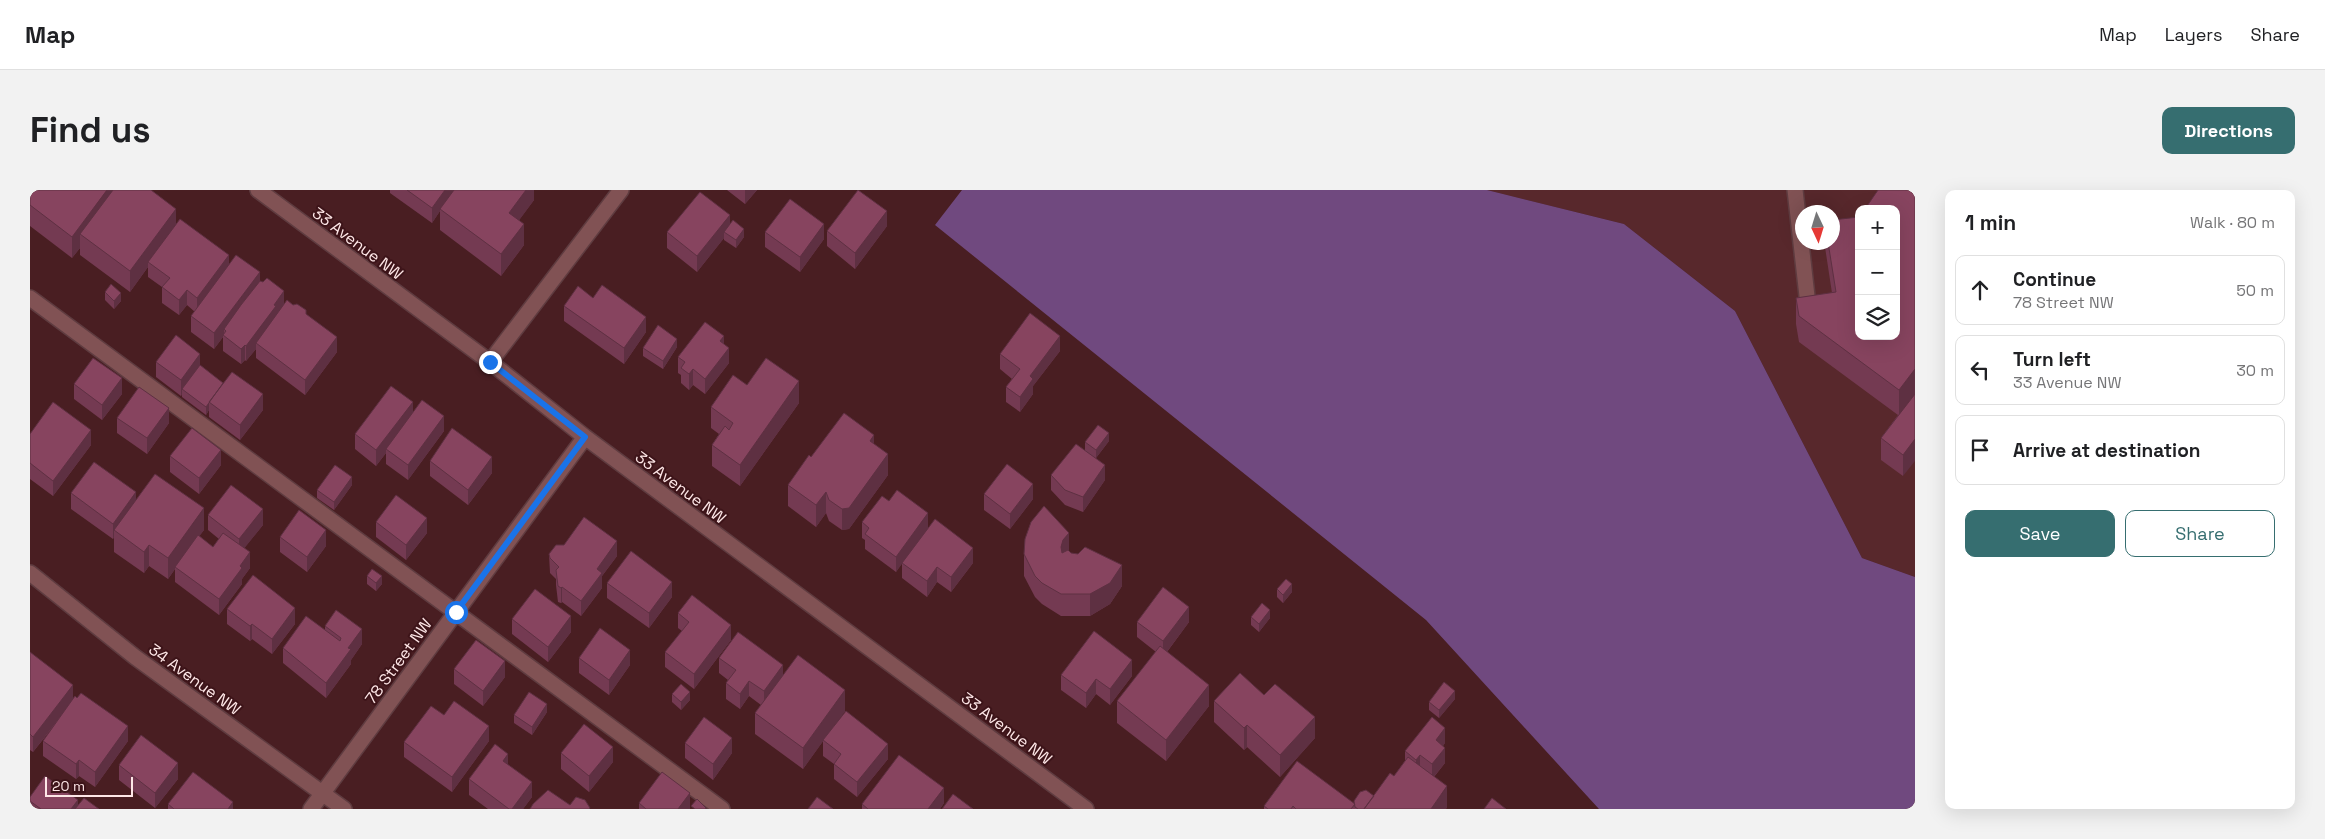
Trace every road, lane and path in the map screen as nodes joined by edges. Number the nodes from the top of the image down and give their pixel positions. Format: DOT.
graph roads {
  1 [pos="258,190"];
  2 [pos="621,190"];
  3 [pos="1795,190"];
  4 [pos="30,298"];
  5 [pos="1808,305"];
  6 [pos="490,362"];
  7 [pos="585,437"];
  8 [pos="30,573"];
  9 [pos="456,612"];
  10 [pos="322,793"];
  11 [pos="311,809"];
  12 [pos="344,809"];
  13 [pos="722,809"];
  14 [pos="1086,809"];
  1 -- 6 [label="street, 33 Avenue NW"];
  2 -- 6 [label="street"];
  3 -- 5 [label="street"];
  4 -- 9 [label="street"];
  6 -- 7 [label="street, 33 Avenue NW"];
  7 -- 9 [label="street, 78 Street NW"];
  7 -- 14 [label="street, 33 Avenue NW"];
  8 -- 10 [label="street, 34 Avenue NW"];
  9 -- 10 [label="street, 78 Street NW"];
  9 -- 13 [label="street"];
  10 -- 11 [label="street, 78 Street NW"];
  10 -- 12 [label="street, 34 Avenue NW"];
}
